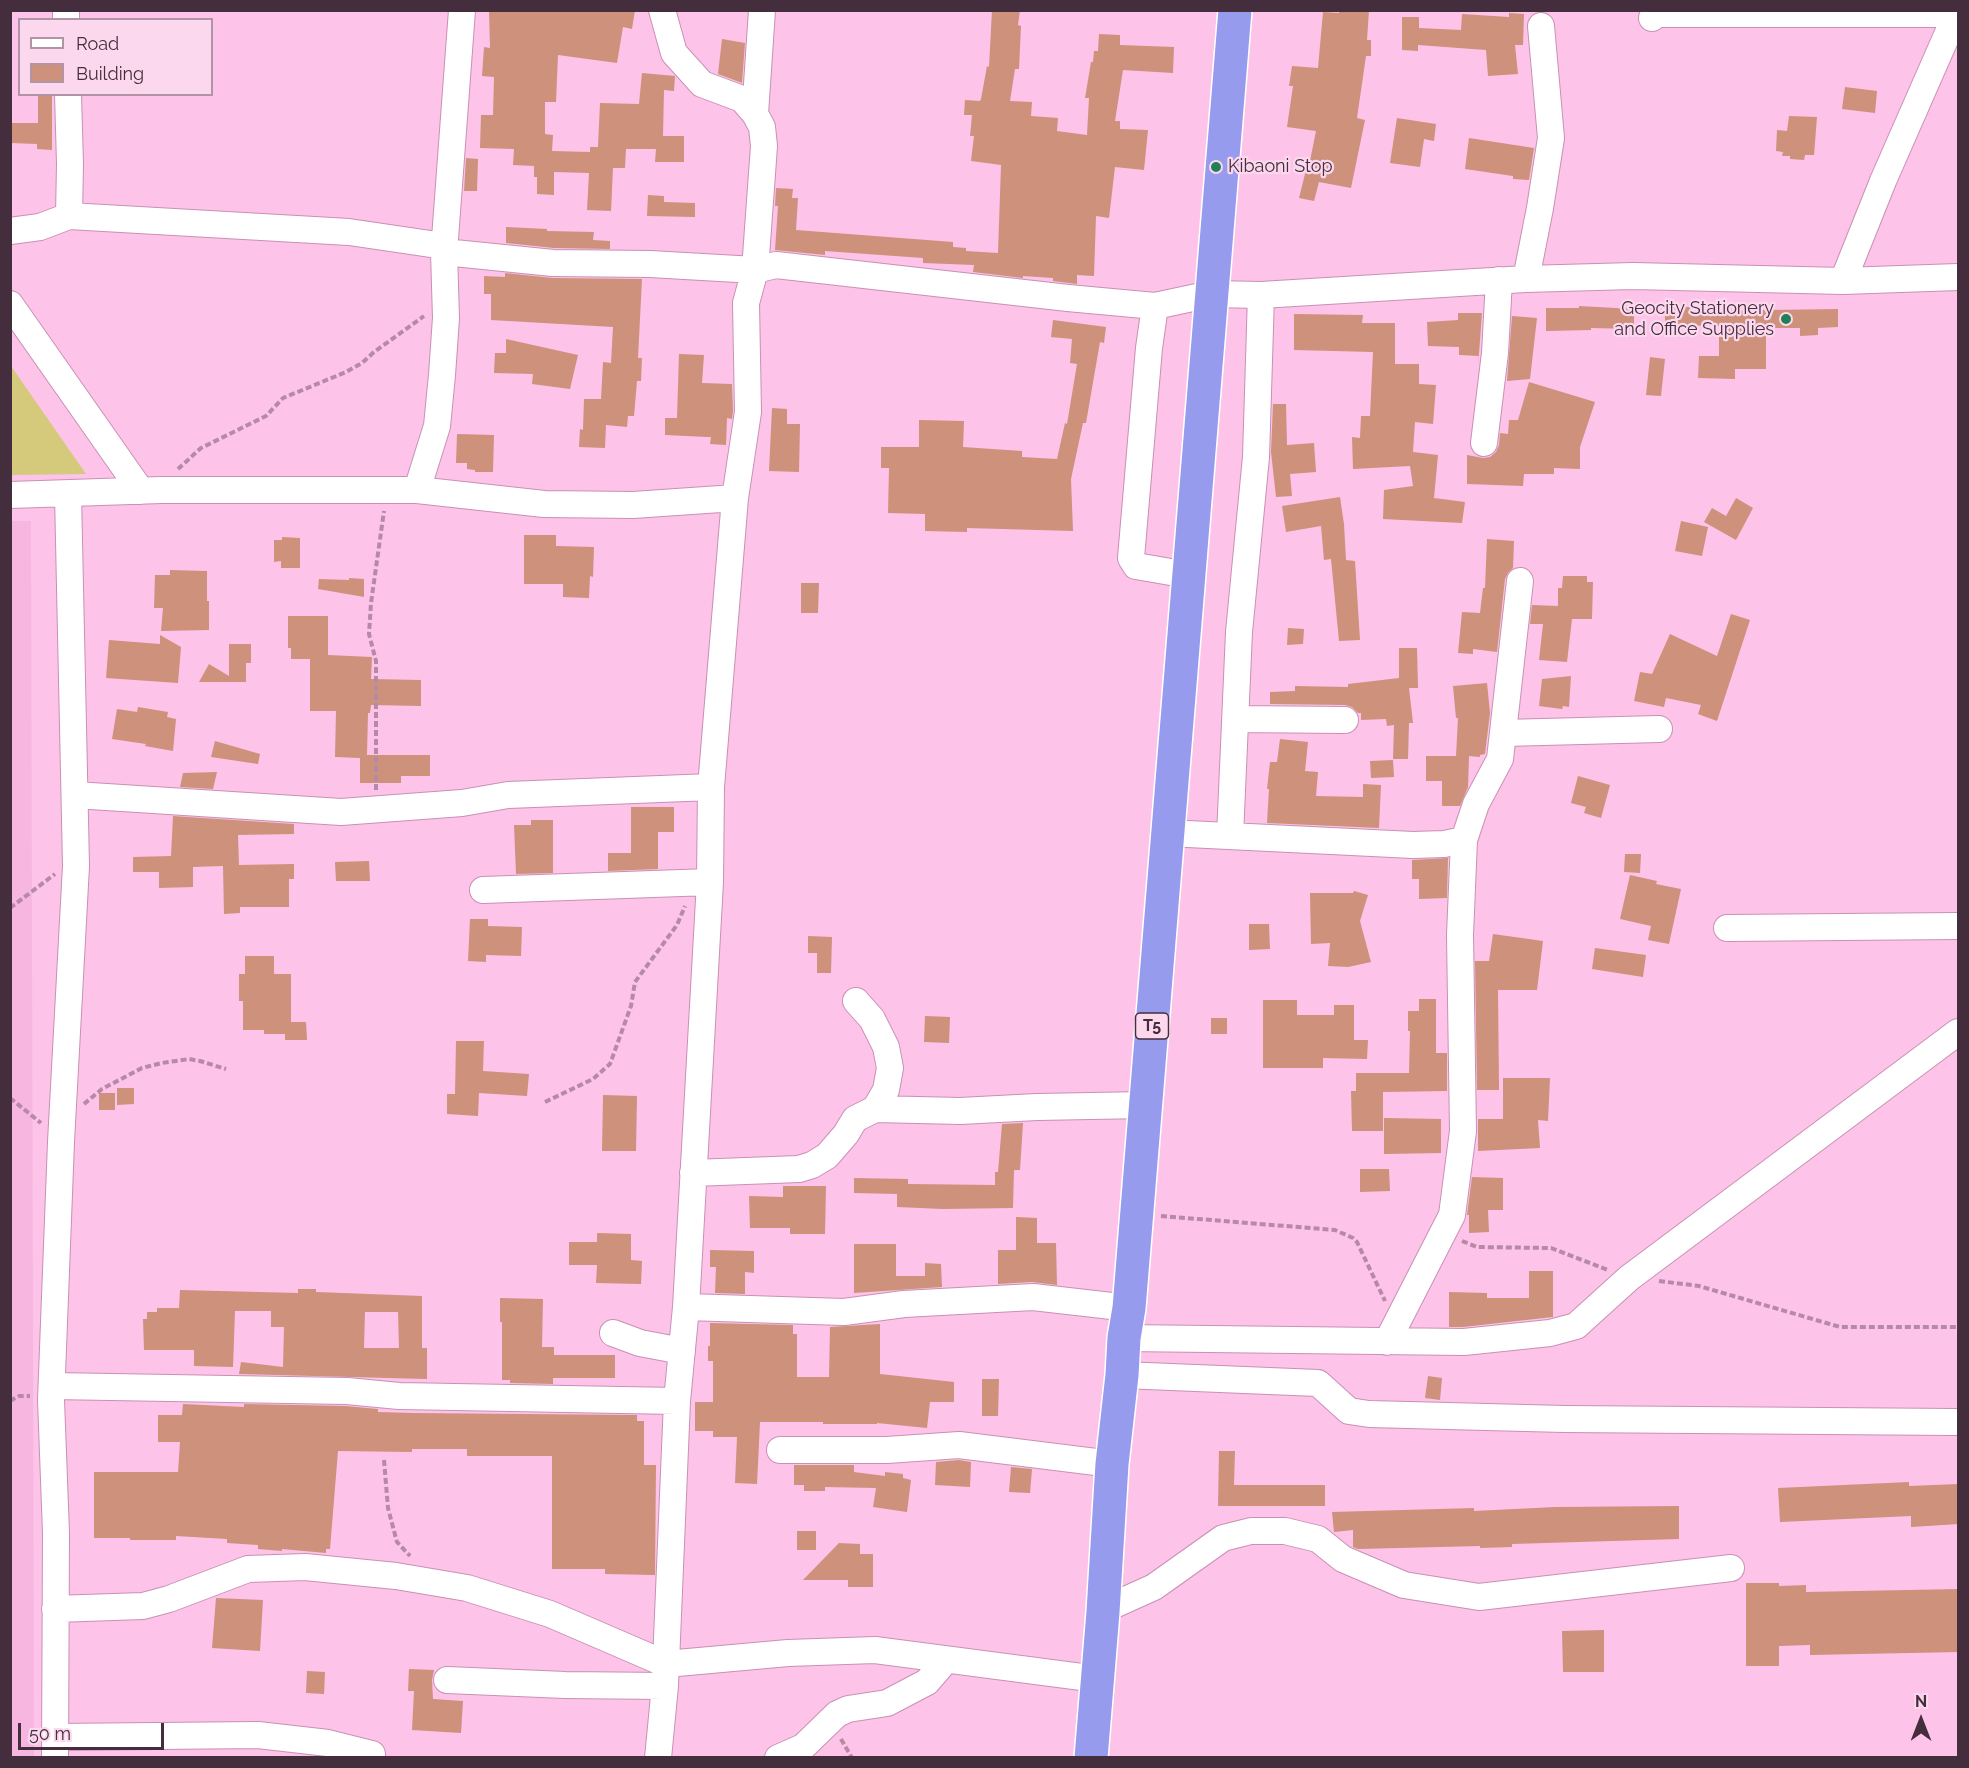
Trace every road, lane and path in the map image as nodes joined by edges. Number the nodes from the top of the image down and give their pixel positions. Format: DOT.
graph roads {
  1 [pos="462,10"];
  2 [pos="662,10"];
  3 [pos="762,10"];
  4 [pos="1235,10"];
  5 [pos="1958,12"];
  6 [pos="1652,18"];
  7 [pos="1541,26"];
  8 [pos="68,96"];
  9 [pos="755,114"];
  10 [pos="69,216"];
  11 [pos="10,231"];
  12 [pos="444,249"];
  13 [pos="755,270"];
  14 [pos="1959,277"];
  15 [pos="1526,279"];
  16 [pos="1499,280"];
  17 [pos="1843,281"];
  18 [pos="1211,294"];
  19 [pos="1261,295"];
  20 [pos="446,302"];
  21 [pos="10,304"];
  22 [pos="1155,306"];
  23 [pos="1484,443"];
  24 [pos="388,490"];
  25 [pos="417,490"];
  26 [pos="151,491"];
  27 [pos="68,494"];
  28 [pos="10,495"];
  29 [pos="735,498"];
  30 [pos="1188,575"];
  31 [pos="1520,581"];
  32 [pos="1236,719"];
  33 [pos="1345,720"];
  34 [pos="1659,729"];
  35 [pos="1504,733"];
  36 [pos="711,787"];
  37 [pos="75,795"];
  38 [pos="377,810"];
  39 [pos="1167,833"];
  40 [pos="1230,836"];
  41 [pos="1464,840"];
  42 [pos="76,870"];
  43 [pos="702,882"];
  44 [pos="483,890"];
  45 [pos="10,908"];
  46 [pos="1959,926"];
  47 [pos="1727,928"];
  48 [pos="856,1001"];
  49 [pos="1959,1032"];
  50 [pos="226,1069"];
  51 [pos="10,1098"];
  52 [pos="545,1102"];
  53 [pos="1145,1105"];
  54 [pos="876,1109"];
  55 [pos="61,1136"];
  56 [pos="693,1173"];
  57 [pos="1136,1214"];
  58 [pos="1444,1230"];
  59 [pos="1629,1278"];
  60 [pos="686,1307"];
  61 [pos="1126,1323"];
  62 [pos="1959,1327"];
  63 [pos="613,1332"];
  64 [pos="1392,1333"];
  65 [pos="682,1350"];
  66 [pos="1122,1375"];
  67 [pos="52,1386"];
  68 [pos="677,1401"];
  69 [pos="1955,1422"];
  70 [pos="780,1450"];
  71 [pos="384,1460"];
  72 [pos="1112,1464"];
  73 [pos="411,1557"];
  74 [pos="1731,1568"];
  75 [pos="55,1610"];
  76 [pos="1103,1610"];
  77 [pos="946,1660"];
  78 [pos="665,1675"];
  79 [pos="1097,1679"];
  80 [pos="447,1680"];
  81 [pos="55,1747"];
  82 [pos="372,1754"];
  83 [pos="658,1758"];
  84 [pos="778,1758"];
  85 [pos="1092,1758"];
  1 -- 12 [label="street"];
  2 -- 9 [label="street"];
  3 -- 9 [label="street"];
  4 -- 18 [label="highway, T5"];
  5 -- 6 [label="street"];
  5 -- 17 [label="street"];
  7 -- 15 [label="street"];
  8 -- 10 [label="street"];
  9 -- 13 [label="street"];
  10 -- 11 [label="street"];
  10 -- 12 [label="street"];
  12 -- 13 [label="street"];
  12 -- 20 [label="street"];
  13 -- 22 [label="street"];
  13 -- 29 [label="street"];
  14 -- 17 [label="street"];
  15 -- 16 [label="street"];
  15 -- 17 [label="street"];
  16 -- 19 [label="street"];
  16 -- 23 [label="street"];
  18 -- 19 [label="street"];
  18 -- 22 [label="street"];
  18 -- 30 [label="highway, T5"];
  19 -- 32 [label="street"];
  20 -- 25 [label="street"];
  20 -- 26 [label="path"];
  21 -- 26 [label="street"];
  22 -- 30 [label="street"];
  24 -- 25 [label="street"];
  24 -- 26 [label="street"];
  24 -- 38 [label="path"];
  25 -- 29 [label="street"];
  26 -- 27 [label="street"];
  27 -- 28 [label="street"];
  27 -- 37 [label="street"];
  29 -- 36 [label="street"];
  30 -- 39 [label="highway, T5"];
  31 -- 35 [label="street"];
  32 -- 33 [label="street"];
  32 -- 40 [label="street"];
  34 -- 35 [label="street"];
  35 -- 41 [label="street"];
  36 -- 38 [label="street"];
  36 -- 43 [label="street"];
  37 -- 38 [label="street"];
  37 -- 42 [label="street"];
  39 -- 40 [label="street"];
  39 -- 53 [label="highway, T5"];
  40 -- 41 [label="street"];
  41 -- 58 [label="street"];
  42 -- 45 [label="path"];
  42 -- 55 [label="street"];
  43 -- 44 [label="street"];
  43 -- 52 [label="path"];
  43 -- 56 [label="street"];
  46 -- 47 [label="street"];
  48 -- 54 [label="street"];
  49 -- 59 [label="street"];
  50 -- 55 [label="path"];
  51 -- 55 [label="path"];
  53 -- 54 [label="street"];
  53 -- 57 [label="highway, T5"];
  54 -- 56 [label="street"];
  55 -- 67 [label="street"];
  56 -- 60 [label="street"];
  57 -- 61 [label="highway, T5"];
  57 -- 64 [label="path"];
  58 -- 59 [label="path"];
  58 -- 64 [label="street"];
  59 -- 62 [label="path"];
  59 -- 64 [label="street"];
  60 -- 61 [label="street"];
  60 -- 65 [label="street"];
  61 -- 64 [label="street"];
  61 -- 66 [label="highway, T5"];
  63 -- 65 [label="street"];
  65 -- 68 [label="street"];
  66 -- 69 [label="street"];
  66 -- 72 [label="highway, T5"];
  67 -- 68 [label="street"];
  67 -- 75 [label="street"];
  68 -- 78 [label="street"];
  70 -- 72 [label="street"];
  71 -- 73 [label="path"];
  72 -- 76 [label="highway, T5"];
  74 -- 76 [label="street"];
  75 -- 78 [label="street"];
  75 -- 81 [label="street"];
  76 -- 79 [label="highway, T5"];
  77 -- 78 [label="street"];
  77 -- 79 [label="street"];
  77 -- 84 [label="street"];
  78 -- 80 [label="street"];
  78 -- 83 [label="street"];
  79 -- 85 [label="highway, T5"];
  81 -- 82 [label="street"];
}
